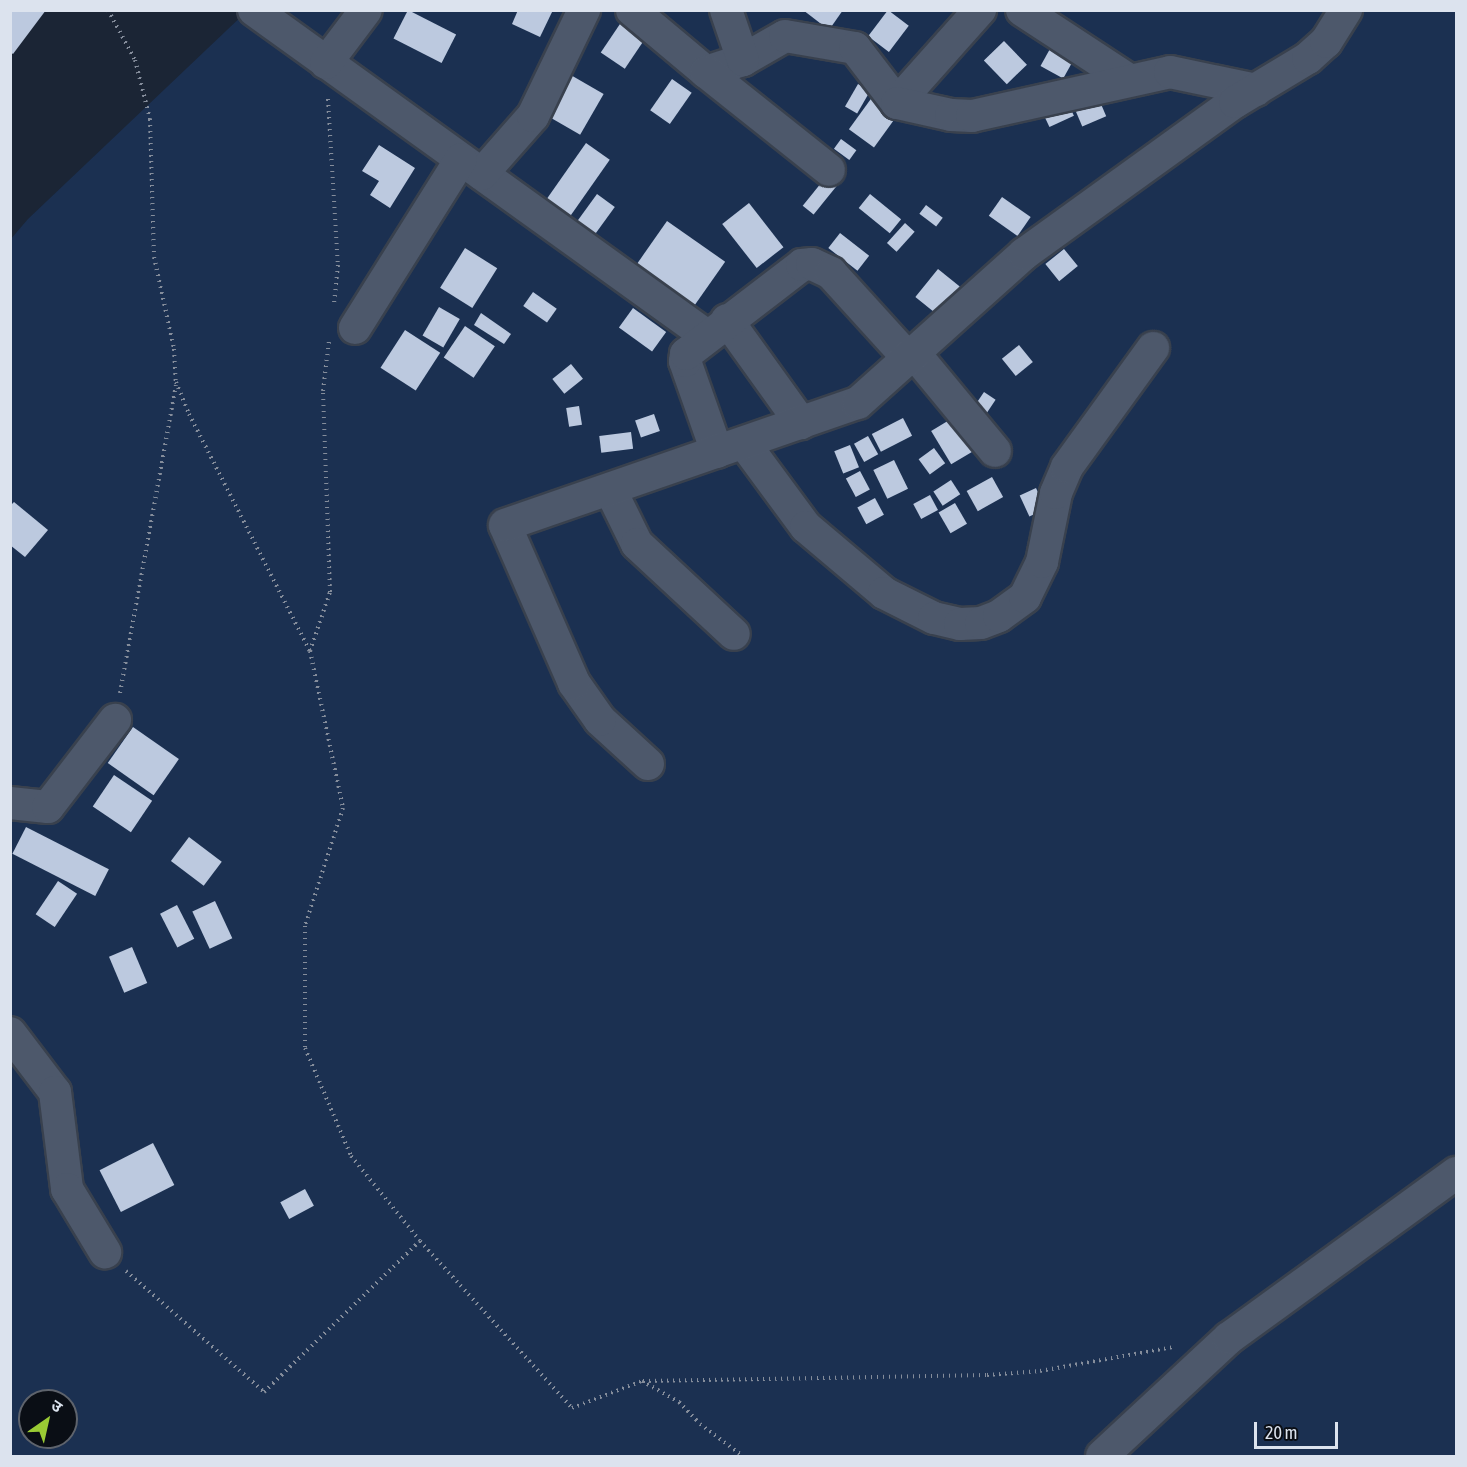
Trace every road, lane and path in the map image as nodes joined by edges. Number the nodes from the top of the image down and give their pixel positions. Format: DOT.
graph roads {
  1 [pos="108,10"];
  2 [pos="254,10"];
  3 [pos="366,10"];
  4 [pos="584,10"];
  5 [pos="632,10"];
  6 [pos="726,10"];
  7 [pos="980,10"];
  8 [pos="1022,10"];
  9 [pos="1346,10"];
  10 [pos="743,60"];
  11 [pos="326,63"];
  12 [pos="706,72"];
  13 [pos="1129,80"];
  14 [pos="1256,90"];
  15 [pos="897,103"];
  16 [pos="471,166"];
  17 [pos="829,170"];
  18 [pos="339,324"];
  19 [pos="717,328"];
  20 [pos="1154,348"];
  21 [pos="911,355"];
  22 [pos="176,382"];
  23 [pos="801,423"];
  24 [pos="730,448"];
  25 [pos="995,451"];
  26 [pos="610,489"];
  27 [pos="734,634"];
  28 [pos="310,651"];
  29 [pos="115,720"];
  30 [pos="648,764"];
  31 [pos="10,803"];
  32 [pos="10,1033"];
  33 [pos="1456,1173"];
  34 [pos="420,1241"];
  35 [pos="105,1252"];
  36 [pos="1182,1346"];
  37 [pos="642,1382"];
  38 [pos="743,1456"];
  39 [pos="1102,1456"];
  1 -- 22 [label="path"];
  2 -- 11 [label="street"];
  3 -- 11 [label="street"];
  4 -- 16 [label="street"];
  5 -- 12 [label="street"];
  6 -- 10 [label="street"];
  7 -- 15 [label="street"];
  8 -- 13 [label="street"];
  9 -- 14 [label="street"];
  10 -- 12 [label="street"];
  10 -- 15 [label="street"];
  11 -- 16 [label="street"];
  11 -- 18 [label="path"];
  12 -- 17 [label="street"];
  13 -- 14 [label="street"];
  13 -- 15 [label="street"];
  14 -- 21 [label="street"];
  16 -- 18 [label="street"];
  16 -- 19 [label="street"];
  18 -- 28 [label="path"];
  19 -- 21 [label="street"];
  19 -- 23 [label="street"];
  19 -- 24 [label="street"];
  20 -- 24 [label="street"];
  21 -- 23 [label="street"];
  21 -- 25 [label="street"];
  22 -- 28 [label="path"];
  22 -- 29 [label="path"];
  23 -- 24 [label="street"];
  24 -- 26 [label="street"];
  26 -- 27 [label="street"];
  26 -- 30 [label="street"];
  28 -- 34 [label="path"];
  29 -- 31 [label="street"];
  32 -- 35 [label="street"];
  33 -- 39 [label="street"];
  34 -- 35 [label="path"];
  34 -- 37 [label="path"];
  36 -- 37 [label="path"];
  37 -- 38 [label="path"];
}
